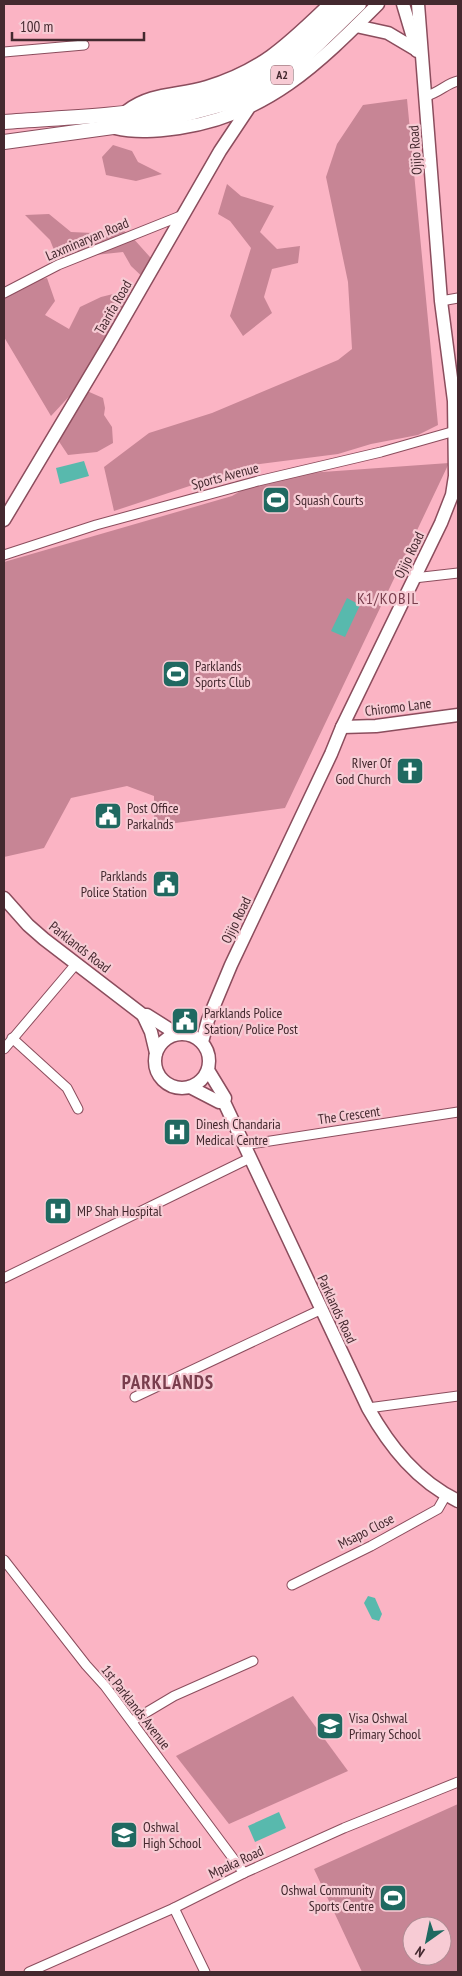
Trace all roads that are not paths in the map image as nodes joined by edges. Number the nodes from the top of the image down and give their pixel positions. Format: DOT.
graph roads {
  1 [pos="330,4"];
  2 [pos="342,4"];
  3 [pos="359,4"];
  4 [pos="378,4"];
  5 [pos="404,4"];
  6 [pos="418,4"];
  7 [pos="356,26"];
  8 [pos="84,45"];
  9 [pos="415,49"];
  10 [pos="4,52"];
  11 [pos="422,63"];
  12 [pos="458,81"];
  13 [pos="426,96"];
  14 [pos="248,109"];
  15 [pos="183,110"];
  16 [pos="127,111"];
  17 [pos="4,122"];
  18 [pos="212,122"];
  19 [pos="113,128"];
  20 [pos="4,142"];
  21 [pos="220,151"];
  22 [pos="183,215"];
  23 [pos="4,293"];
  24 [pos="458,298"];
  25 [pos="441,301"];
  26 [pos="455,430"];
  27 [pos="4,520"];
  28 [pos="4,555"];
  29 [pos="458,573"];
  30 [pos="414,578"];
  31 [pos="458,715"];
  32 [pos="342,727"];
  33 [pos="4,898"];
  34 [pos="76,964"];
  35 [pos="143,1015"];
  36 [pos="208,1020"];
  37 [pos="181,1034"];
  38 [pos="12,1038"];
  39 [pos="202,1042"];
  40 [pos="4,1049"];
  41 [pos="156,1053"];
  42 [pos="208,1070"];
  43 [pos="190,1087"];
  44 [pos="224,1102"];
  45 [pos="78,1109"];
  46 [pos="458,1112"];
  47 [pos="244,1145"];
  48 [pos="250,1158"];
  49 [pos="4,1278"];
  50 [pos="320,1310"];
  51 [pos="458,1396"];
  52 [pos="136,1397"];
  53 [pos="368,1408"];
  54 [pos="452,1498"];
  55 [pos="4,1560"];
  56 [pos="292,1585"];
  57 [pos="253,1661"];
  58 [pos="132,1721"];
  59 [pos="458,1782"];
  60 [pos="244,1872"];
  61 [pos="174,1908"];
  62 [pos="29,1972"];
  63 [pos="205,1972"];
  1 -- 16 [label="main road"];
  2 -- 15 [label="main road, A2"];
  3 -- 15 [label="main road, A2"];
  4 -- 7 [label="main road"];
  5 -- 9 [label="main road"];
  6 -- 11 [label="main road"];
  7 -- 9 [label="main road"];
  7 -- 14 [label="main road"];
  8 -- 10 [label="street"];
  9 -- 11 [label="main road"];
  11 -- 13 [label="main road, Ojijo Road"];
  12 -- 13 [label="street"];
  13 -- 25 [label="main road, Ojijo Road"];
  14 -- 18 [label="main road"];
  14 -- 21 [label="main road, Taarifa Road"];
  15 -- 16 [label="main road, A2"];
  15 -- 19 [label="main road, A2"];
  16 -- 17 [label="main road, A2"];
  18 -- 19 [label="main road"];
  18 -- 21 [label="main road"];
  19 -- 20 [label="main road, A2"];
  21 -- 22 [label="main road, Taarifa Road"];
  22 -- 23 [label="street, Laxminaryan Road"];
  22 -- 27 [label="main road, Taarifa Road"];
  24 -- 25 [label="street"];
  25 -- 26 [label="main road, Ojijo Road"];
  26 -- 28 [label="street, Sports Avenue"];
  26 -- 30 [label="main road, Ojijo Road"];
  29 -- 30 [label="street"];
  30 -- 32 [label="main road, Ojijo Road"];
  31 -- 32 [label="main road, Chiromo Lane"];
  32 -- 36 [label="main road, Ojijo Road"];
  33 -- 34 [label="main road, Parklands Road"];
  34 -- 35 [label="main road, Parklands Road"];
  34 -- 38 [label="street"];
  35 -- 37 [label="main road, Parklands Road"];
  35 -- 41 [label="main road"];
  36 -- 37 [label="main road"];
  36 -- 39 [label="main road, Ojijo Road"];
  37 -- 39 [label="main road"];
  37 -- 41 [label="main road"];
  38 -- 40 [label="street"];
  38 -- 45 [label="street"];
  39 -- 42 [label="main road"];
  41 -- 43 [label="main road"];
  42 -- 43 [label="main road"];
  42 -- 44 [label="main road, Parklands Road"];
  43 -- 44 [label="main road"];
  44 -- 47 [label="main road, Parklands Road"];
  46 -- 47 [label="street, The Crescent"];
  47 -- 48 [label="main road, Parklands Road"];
  48 -- 49 [label="street"];
  48 -- 50 [label="main road, Parklands Road"];
  50 -- 52 [label="street"];
  50 -- 53 [label="main road, Parklands Road"];
  51 -- 53 [label="street"];
  53 -- 54 [label="main road, Parklands Road"];
  54 -- 56 [label="street, Msapo Close"];
  55 -- 58 [label="street, 1st Parklands Avenue"];
  57 -- 58 [label="street"];
  58 -- 60 [label="street, 1st Parklands Avenue"];
  59 -- 60 [label="street, Mpaka Road"];
  60 -- 61 [label="street, Mpaka Road"];
  61 -- 62 [label="street, Mpaka Road"];
  61 -- 63 [label="street"];
}
